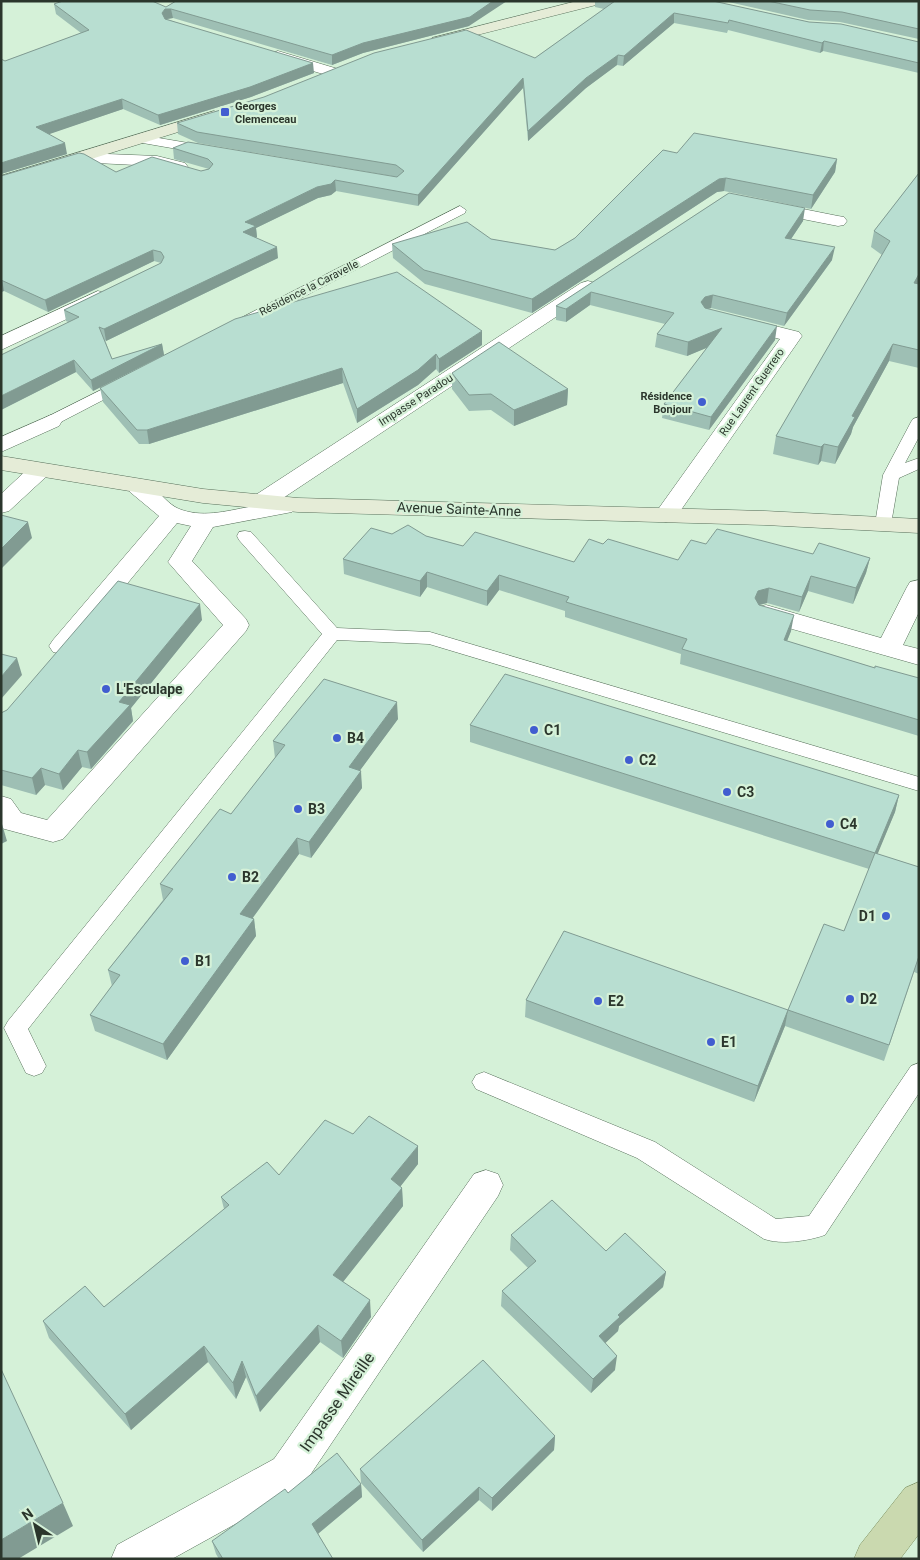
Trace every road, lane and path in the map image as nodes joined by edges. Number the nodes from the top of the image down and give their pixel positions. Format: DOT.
graph roads {
  1 [pos="594,1"];
  2 [pos="425,44"];
  3 [pos="267,52"];
  4 [pos="351,65"];
  5 [pos="333,72"];
  6 [pos="308,82"];
  7 [pos="225,112"];
  8 [pos="141,139"];
  9 [pos="220,152"];
  10 [pos="82,158"];
  11 [pos="194,172"];
  12 [pos="1,182"];
  13 [pos="752,203"];
  14 [pos="460,210"];
  15 [pos="838,221"];
  16 [pos="600,279"];
  17 [pos="112,290"];
  18 [pos="720,318"];
  19 [pos="234,327"];
  20 [pos="1,344"];
  21 [pos="138,376"];
  22 [pos="51,421"];
  23 [pos="919,422"];
  24 [pos="1,446"];
  25 [pos="1,463"];
  26 [pos="919,463"];
  27 [pos="40,470"];
  28 [pos="891,475"];
  29 [pos="138,487"];
  30 [pos="262,502"];
  31 [pos="298,505"];
  32 [pos="1,506"];
  33 [pos="172,515"];
  34 [pos="666,515"];
  35 [pos="217,520"];
  36 [pos="883,524"];
  37 [pos="919,526"];
  38 [pos="244,536"];
  39 [pos="919,587"];
  40 [pos="766,613"];
  41 [pos="332,634"];
  42 [pos="888,648"];
  43 [pos="919,657"];
  44 [pos="46,667"];
  45 [pos="919,784"];
  46 [pos="1,806"];
  47 [pos="34,1066"];
  48 [pos="919,1073"];
  49 [pos="484,1082"];
  50 [pos="486,1185"];
  51 [pos="919,1502"];
  52 [pos="131,1559"];
  53 [pos="874,1559"];
  1 -- 2 [label="main road"];
  3 -- 5 [label="street"];
  4 -- 5 [label="main road"];
  5 -- 6 [label="main road"];
  7 -- 8 [label="main road"];
  8 -- 9 [label="lane"];
  8 -- 10 [label="main road"];
  10 -- 11 [label="street"];
  10 -- 12 [label="main road"];
  13 -- 15 [label="street"];
  14 -- 19 [label="lane, Résidence la Caravelle"];
  16 -- 30 [label="street, Impasse Paradou"];
  17 -- 20 [label="street"];
  18 -- 34 [label="street, Rue Laurent Guerrero"];
  21 -- 22 [label="lane"];
  22 -- 24 [label="street"];
  23 -- 28 [label="lane"];
  25 -- 27 [label="main road, Avenue Sainte-Anne"];
  26 -- 28 [label="lane"];
  27 -- 29 [label="main road, Avenue Sainte-Anne"];
  27 -- 32 [label="street"];
  28 -- 36 [label="lane"];
  29 -- 30 [label="main road, Avenue Sainte-Anne"];
  29 -- 33 [label="street"];
  30 -- 31 [label="main road, Avenue Sainte-Anne"];
  31 -- 34 [label="main road, Avenue Sainte-Anne"];
  31 -- 35 [label="street"];
  33 -- 35 [label="street"];
  33 -- 44 [label="street"];
  34 -- 36 [label="main road, Avenue Sainte-Anne"];
  35 -- 38 [label="street"];
  35 -- 46 [label="street"];
  36 -- 37 [label="main road, Avenue Sainte-Anne"];
  38 -- 41 [label="lane"];
  39 -- 42 [label="street"];
  40 -- 42 [label="street"];
  41 -- 45 [label="lane"];
  41 -- 47 [label="lane"];
  42 -- 43 [label="street"];
  48 -- 49 [label="lane"];
  50 -- 52 [label="street, Impasse Mireille"];
  51 -- 53 [label="main road"];
}
